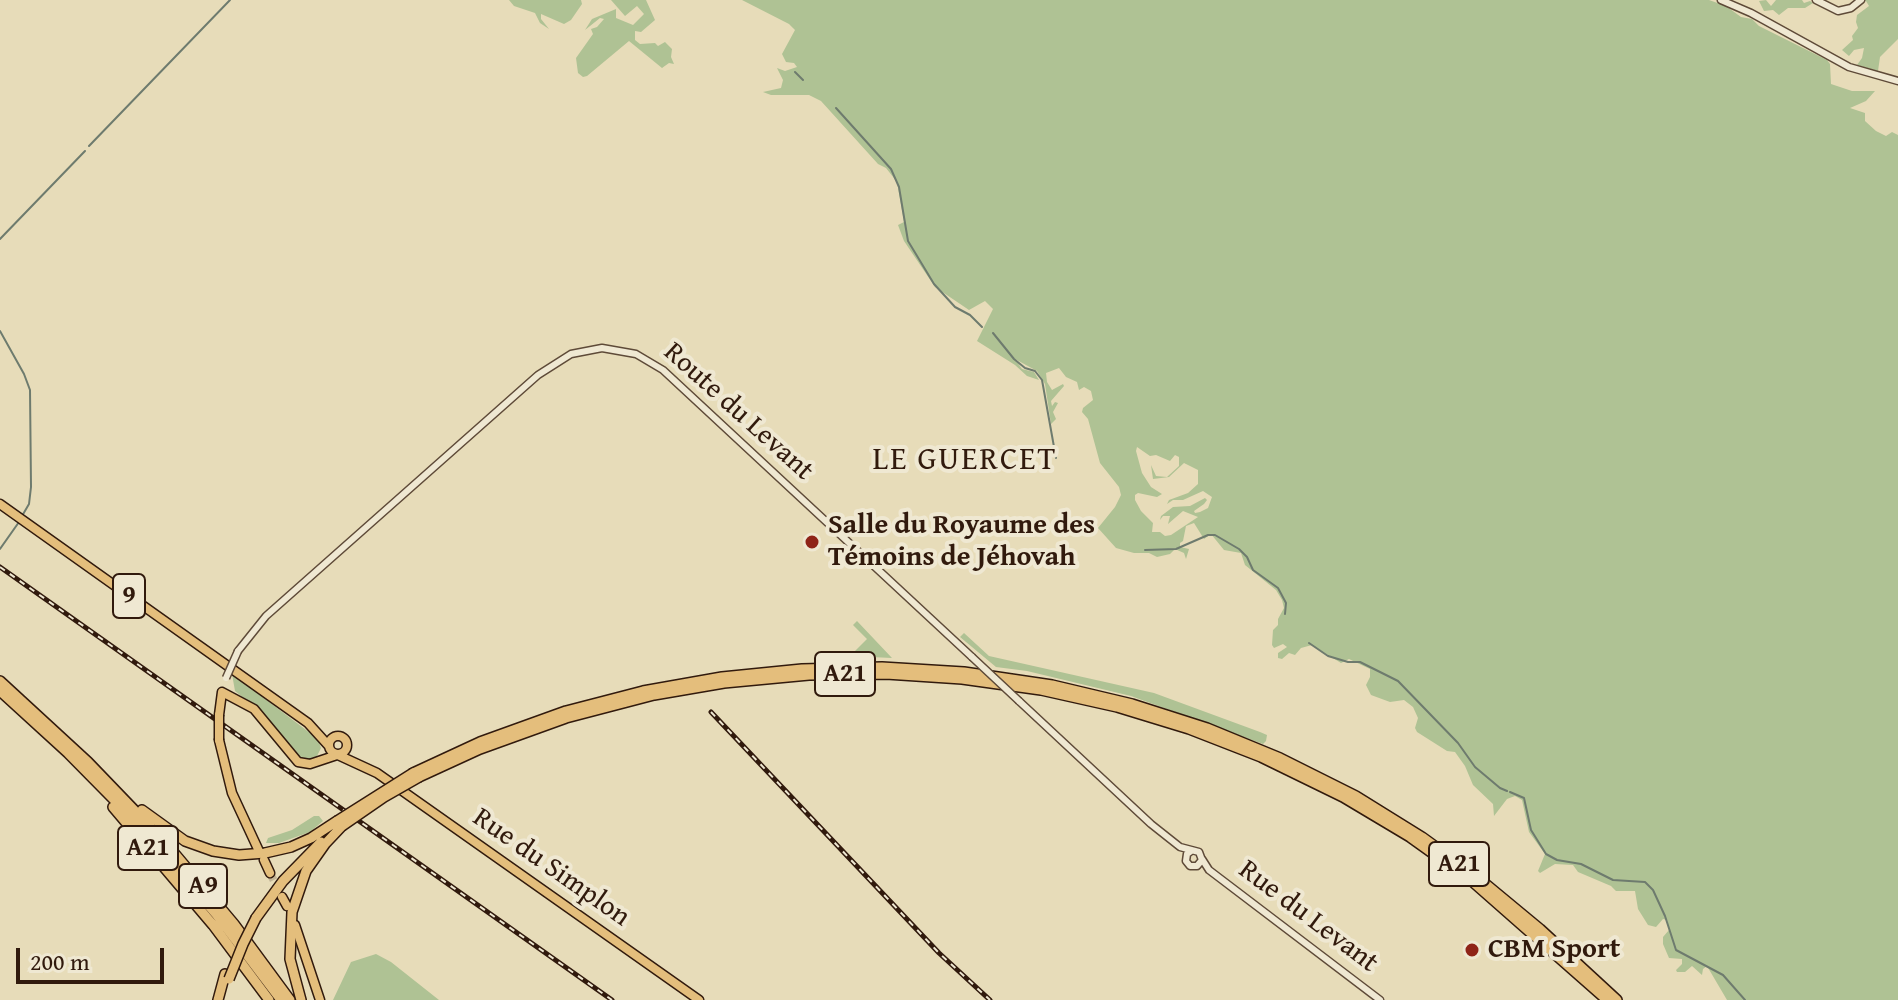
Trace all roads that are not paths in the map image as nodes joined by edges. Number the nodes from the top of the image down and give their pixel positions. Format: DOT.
graph roads {
  1 [pos="1721,0"];
  2 [pos="1816,0"];
  3 [pos="1861,0"];
  4 [pos="1898,81"];
  5 [pos="0,504"];
  6 [pos="0,681"];
  7 [pos="699,684"];
  8 [pos="223,689"];
  9 [pos="0,691"];
  10 [pos="292,712"];
  11 [pos="330,743"];
  12 [pos="347,743"];
  13 [pos="68,753"];
  14 [pos="338,755"];
  15 [pos="317,762"];
  16 [pos="377,773"];
  17 [pos="106,780"];
  18 [pos="329,832"];
  19 [pos="258,849"];
  20 [pos="1188,854"];
  21 [pos="264,860"];
  22 [pos="1200,862"];
  23 [pos="270,873"];
  24 [pos="295,925"];
  25 [pos="1527,928"];
  26 [pos="221,1000"];
  27 [pos="269,1000"];
  28 [pos="281,1000"];
  29 [pos="290,1000"];
  30 [pos="301,1000"];
  31 [pos="320,1000"];
  32 [pos="699,1000"];
  33 [pos="1380,1000"];
  34 [pos="1600,1000"];
  35 [pos="1607,1000"];
  36 [pos="1617,1000"];
  1 -- 4 [label="street"];
  2 -- 3 [label="street"];
  5 -- 10 [label="main road, 9"];
  6 -- 17 [label="highway, A9"];
  7 -- 18 [label="highway, A21, bridge"];
  7 -- 25 [label="highway, A21"];
  7 -- 36 [label="highway, A21"];
  8 -- 15 [label="main road"];
  8 -- 19 [label="main road, bridge"];
  8 -- 20 [label="street, Route du Levant, bridge"];
  9 -- 13 [label="highway, A9"];
  10 -- 11 [label="main road, 9"];
  10 -- 15 [label="main road"];
  11 -- 12 [label="main road, 9"];
  11 -- 14 [label="main road, 9"];
  11 -- 15 [label="main road"];
  12 -- 14 [label="main road"];
  12 -- 16 [label="main road, Rue du Simplon / 9"];
  13 -- 27 [label="highway, A21"];
  13 -- 28 [label="highway, A9"];
  14 -- 15 [label="main road"];
  14 -- 16 [label="main road, Rue du Simplon / 9"];
  16 -- 32 [label="main road, Rue du Simplon / 9"];
  17 -- 18 [label="highway, A21"];
  17 -- 29 [label="highway, A9"];
  18 -- 26 [label="highway, A21, bridge"];
  18 -- 30 [label="highway, A21"];
  20 -- 22 [label="street"];
  20 -- 22 [label="street"];
  21 -- 23 [label="main road"];
  22 -- 33 [label="street, Rue du Levant"];
  24 -- 31 [label="main road"];
  25 -- 34 [label="highway"];
  25 -- 35 [label="highway, A21"];
}
